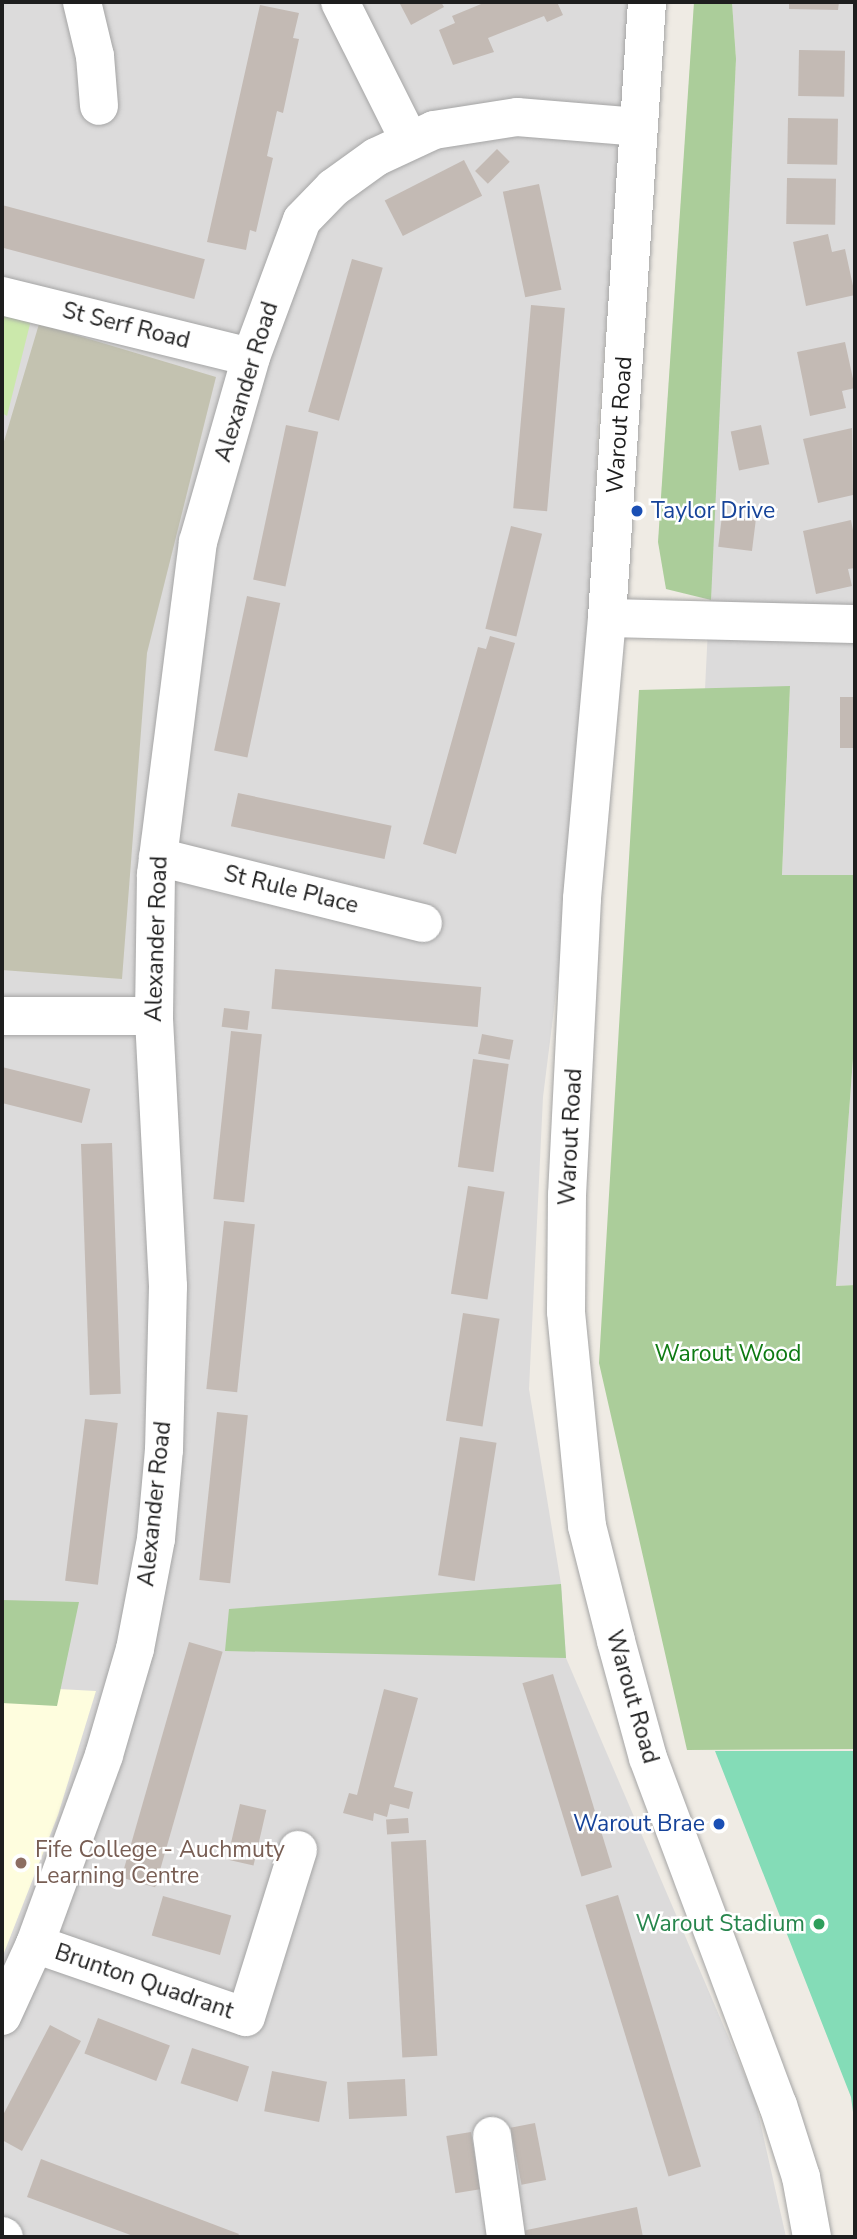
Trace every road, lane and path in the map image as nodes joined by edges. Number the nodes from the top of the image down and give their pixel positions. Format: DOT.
graph roads {
  1 [pos="82,2"];
  2 [pos="340,2"];
  3 [pos="647,2"];
  4 [pos="99,106"];
  5 [pos="638,127"];
  6 [pos="409,140"];
  7 [pos="2,296"];
  8 [pos="251,356"];
  9 [pos="607,618"];
  10 [pos="855,624"];
  11 [pos="159,857"];
  12 [pos="423,923"];
  13 [pos="2,1016"];
  14 [pos="153,1016"];
  15 [pos="298,1850"];
  16 [pos="35,1944"];
  17 [pos="2,2016"];
  18 [pos="492,2136"];
  19 [pos="506,2237"];
  20 [pos="812,2237"];
  1 -- 4 [label="street"];
  2 -- 6 [label="street"];
  3 -- 5 [label="street, Warout Road"];
  5 -- 6 [label="street, Alexander Road"];
  5 -- 9 [label="street, Warout Road"];
  6 -- 8 [label="street, Alexander Road"];
  7 -- 8 [label="street, St Serf Road"];
  8 -- 11 [label="street, Alexander Road"];
  9 -- 10 [label="street"];
  9 -- 20 [label="street, Warout Road"];
  11 -- 12 [label="street, St Rule Place"];
  11 -- 14 [label="street, Alexander Road"];
  13 -- 14 [label="street"];
  14 -- 16 [label="street, Alexander Road"];
  15 -- 16 [label="street, Brunton Quadrant"];
  16 -- 17 [label="street, Alexander Road"];
  18 -- 19 [label="street"];
}
